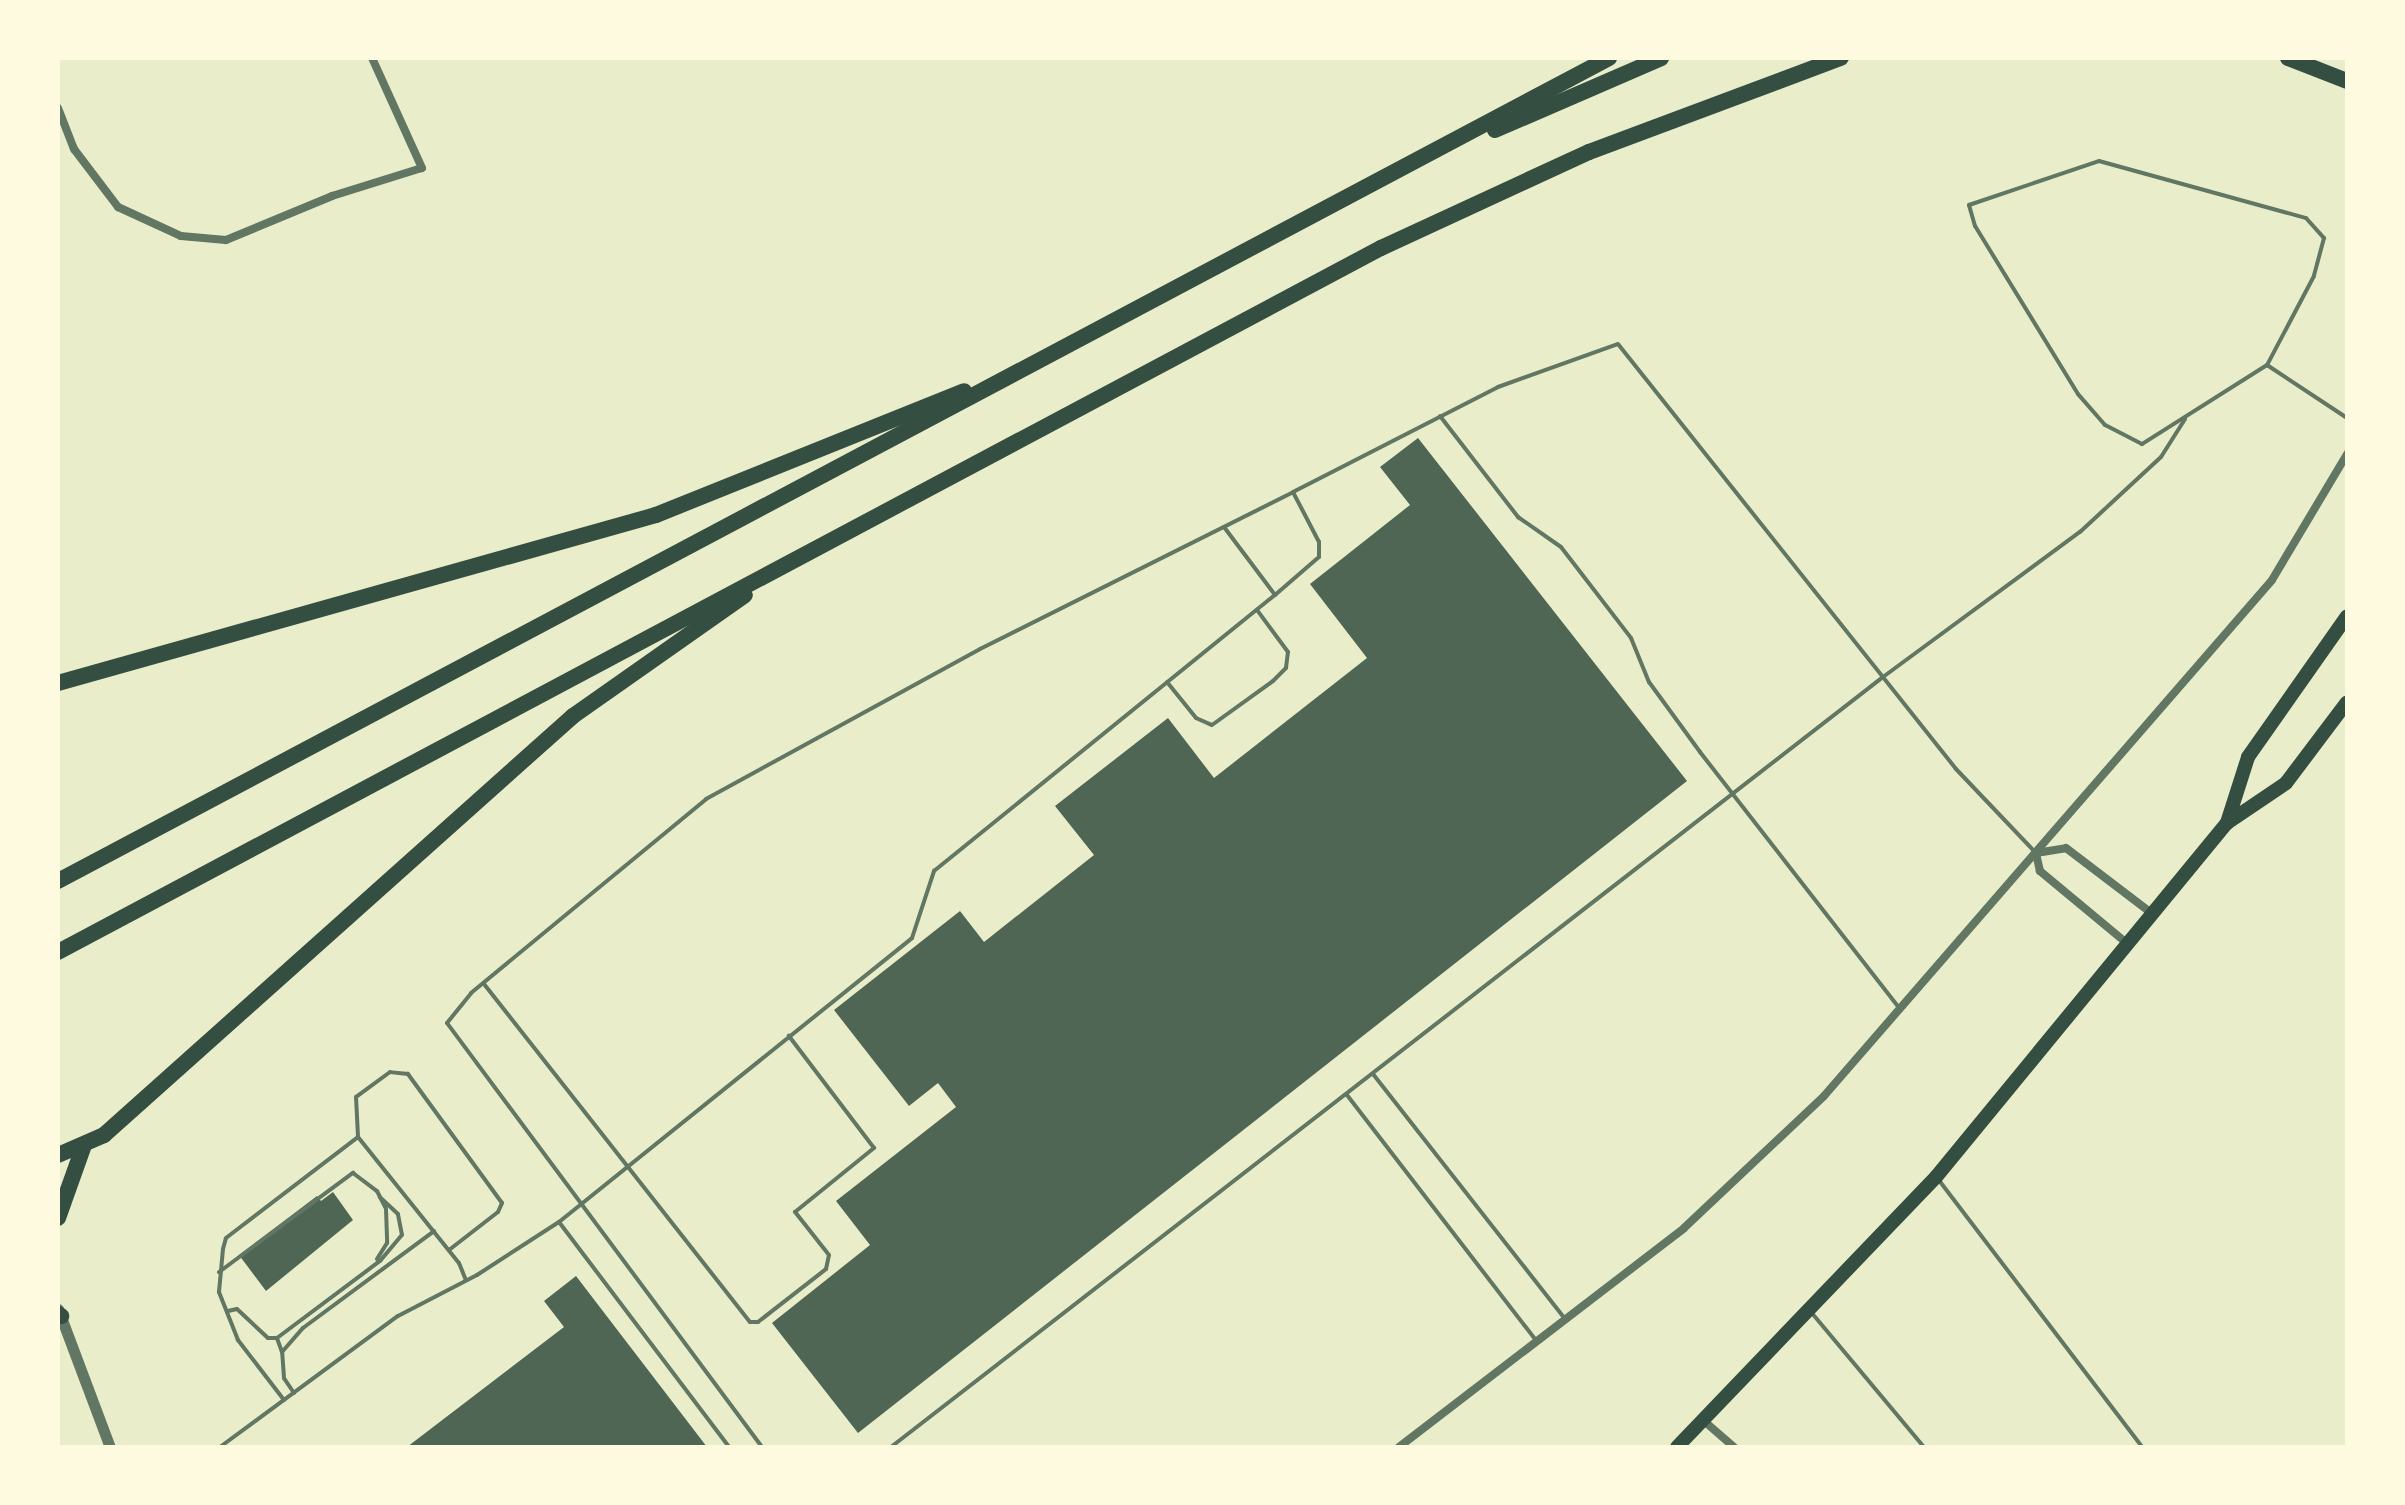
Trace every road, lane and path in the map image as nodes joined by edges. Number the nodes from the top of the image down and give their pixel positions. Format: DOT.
graph roads {
  1 [pos="372,58"];
  2 [pos="1609,58"];
  3 [pos="1661,58"];
  4 [pos="1841,58"];
  5 [pos="2288,58"];
  6 [pos="2347,81"];
  7 [pos="58,108"];
  8 [pos="1341,201"];
  9 [pos="1032,364"];
  10 [pos="2267,365"];
  11 [pos="1440,416"];
  12 [pos="2347,418"];
  13 [pos="2185,419"];
  14 [pos="2347,454"];
  15 [pos="1293,492"];
  16 [pos="1223,527"];
  17 [pos="804,553"];
  18 [pos="1277,594"];
  19 [pos="1257,610"];
  20 [pos="2347,616"];
  21 [pos="1883,677"];
  22 [pos="1167,682"];
  23 [pos="58,683"];
  24 [pos="2347,702"];
  25 [pos="1732,795"];
  26 [pos="2227,823"];
  27 [pos="2036,853"];
  28 [pos="58,881"];
  29 [pos="2155,915"];
  30 [pos="2130,946"];
  31 [pos="61,950"];
  32 [pos="484,983"];
  33 [pos="1900,1010"];
  34 [pos="789,1036"];
  35 [pos="1373,1074"];
  36 [pos="1347,1095"];
  37 [pos="358,1137"];
  38 [pos="84,1145"];
  39 [pos="58,1155"];
  40 [pos="625,1167"];
  41 [pos="1936,1177"];
  42 [pos="380,1197"];
  43 [pos="579,1204"];
  44 [pos="58,1218"];
  45 [pos="559,1222"];
  46 [pos="434,1231"];
  47 [pos="449,1250"];
  48 [pos="377,1259"];
  49 [pos="219,1272"];
  50 [pos="466,1280"];
  51 [pos="1810,1310"];
  52 [pos="228,1311"];
  53 [pos="59,1313"];
  54 [pos="1565,1319"];
  55 [pos="277,1338"];
  56 [pos="1537,1341"];
  57 [pos="282,1352"];
  58 [pos="294,1393"];
  59 [pos="284,1400"];
  60 [pos="1704,1421"];
  61 [pos="110,1447"];
  62 [pos="220,1447"];
  63 [pos="729,1447"];
  64 [pos="762,1447"];
  65 [pos="891,1447"];
  66 [pos="1399,1447"];
  67 [pos="1677,1447"];
  68 [pos="1734,1447"];
  69 [pos="1924,1447"];
  70 [pos="2142,1447"];
  1 -- 7 [label="street"];
  2 -- 8 [label="highway"];
  3 -- 8 [label="highway"];
  4 -- 17 [label="highway"];
  5 -- 6 [label="highway"];
  8 -- 9 [label="highway"];
  9 -- 23 [label="highway"];
  9 -- 28 [label="highway"];
  10 -- 12 [label="lane"];
  10 -- 13 [label="lane"];
  10 -- 13 [label="lane"];
  11 -- 15 [label="lane"];
  11 -- 21 [label="lane"];
  11 -- 25 [label="lane"];
  13 -- 21 [label="lane"];
  14 -- 27 [label="street"];
  15 -- 16 [label="lane"];
  15 -- 18 [label="lane"];
  16 -- 18 [label="lane"];
  16 -- 32 [label="lane"];
  17 -- 31 [label="highway"];
  17 -- 38 [label="highway"];
  18 -- 19 [label="lane"];
  19 -- 22 [label="lane"];
  19 -- 22 [label="lane"];
  20 -- 26 [label="highway"];
  21 -- 25 [label="lane"];
  21 -- 27 [label="lane"];
  22 -- 34 [label="lane"];
  24 -- 26 [label="highway"];
  25 -- 33 [label="lane"];
  25 -- 35 [label="lane"];
  26 -- 29 [label="highway"];
  27 -- 29 [label="street"];
  27 -- 30 [label="street"];
  27 -- 33 [label="street"];
  29 -- 30 [label="highway"];
  30 -- 41 [label="highway"];
  32 -- 40 [label="lane"];
  32 -- 43 [label="lane"];
  33 -- 54 [label="street"];
  34 -- 40 [label="lane"];
  34 -- 40 [label="lane"];
  35 -- 36 [label="lane"];
  35 -- 54 [label="lane"];
  36 -- 56 [label="lane"];
  36 -- 65 [label="lane"];
  37 -- 46 [label="lane"];
  37 -- 47 [label="lane"];
  37 -- 49 [label="lane"];
  38 -- 39 [label="highway"];
  38 -- 44 [label="highway"];
  40 -- 43 [label="lane"];
  41 -- 51 [label="highway"];
  41 -- 70 [label="lane"];
  42 -- 48 [label="lane"];
  42 -- 48 [label="lane"];
  42 -- 49 [label="lane"];
  43 -- 45 [label="lane"];
  43 -- 64 [label="lane"];
  45 -- 50 [label="lane"];
  45 -- 63 [label="lane"];
  46 -- 47 [label="lane"];
  46 -- 57 [label="lane"];
  47 -- 50 [label="lane"];
  48 -- 55 [label="lane"];
  49 -- 52 [label="lane"];
  50 -- 58 [label="lane"];
  51 -- 60 [label="highway"];
  51 -- 69 [label="lane"];
  52 -- 55 [label="lane"];
  52 -- 59 [label="lane"];
  53 -- 61 [label="street"];
  54 -- 56 [label="street"];
  55 -- 57 [label="lane"];
  56 -- 66 [label="street"];
  57 -- 58 [label="lane"];
  58 -- 59 [label="lane"];
  59 -- 62 [label="lane"];
  60 -- 67 [label="highway"];
  60 -- 68 [label="street"];
}
